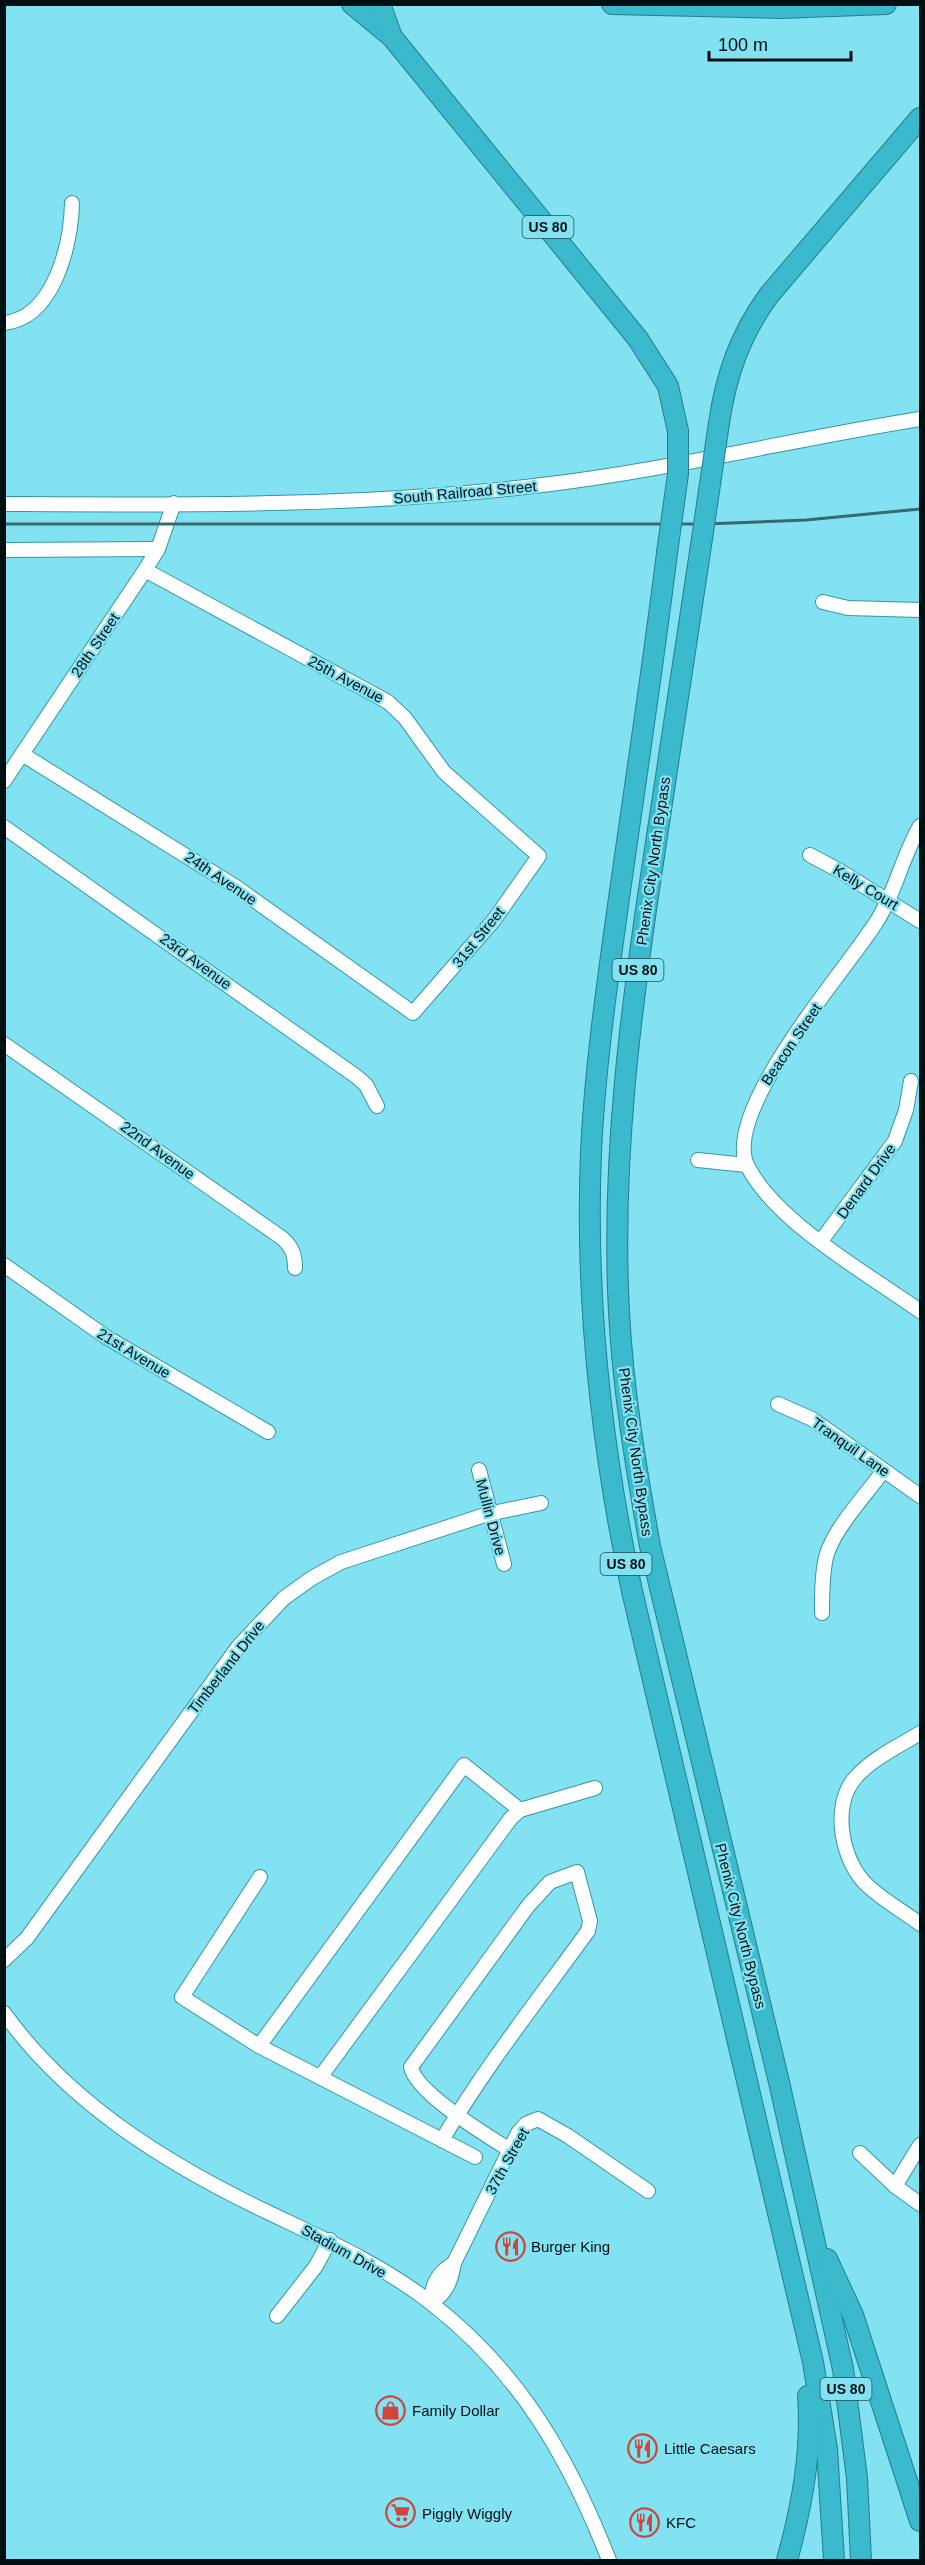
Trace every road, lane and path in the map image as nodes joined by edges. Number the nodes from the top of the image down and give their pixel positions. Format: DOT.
graph roads {
  1 [pos="352,4"];
  2 [pos="380,4"];
  3 [pos="612,4"];
  4 [pos="886,4"];
  5 [pos="392,37"];
  6 [pos="921,118"];
  7 [pos="72,203"];
  8 [pos="4,323"];
  9 [pos="921,419"];
  10 [pos="174,503"];
  11 [pos="4,504"];
  12 [pos="158,549"];
  13 [pos="4,550"];
  14 [pos="145,570"];
  15 [pos="823,603"];
  16 [pos="921,610"];
  17 [pos="21,754"];
  18 [pos="4,782"];
  19 [pos="4,826"];
  20 [pos="921,826"];
  21 [pos="810,855"];
  22 [pos="539,856"];
  23 [pos="888,900"];
  24 [pos="921,921"];
  25 [pos="413,1013"];
  26 [pos="4,1044"];
  27 [pos="911,1081"];
  28 [pos="376,1106"];
  29 [pos="698,1160"];
  30 [pos="746,1165"];
  31 [pos="821,1241"];
  32 [pos="4,1265"];
  33 [pos="295,1268"];
  34 [pos="921,1311"];
  35 [pos="778,1404"];
  36 [pos="268,1432"];
  37 [pos="478,1470"];
  38 [pos="883,1471"];
  39 [pos="921,1496"];
  40 [pos="541,1503"];
  41 [pos="488,1514"];
  42 [pos="504,1564"];
  43 [pos="822,1613"];
  44 [pos="921,1733"];
  45 [pos="595,1788"];
  46 [pos="520,1810"];
  47 [pos="260,1876"];
  48 [pos="921,1924"];
  49 [pos="6,1962"];
  50 [pos="4,2013"];
  51 [pos="259,2046"];
  52 [pos="321,2076"];
  53 [pos="457,2115"];
  54 [pos="442,2140"];
  55 [pos="921,2145"];
  56 [pos="510,2150"];
  57 [pos="860,2153"];
  58 [pos="475,2157"];
  59 [pos="895,2186"];
  60 [pos="648,2191"];
  61 [pos="921,2204"];
  62 [pos="810,2221"];
  63 [pos="330,2240"];
  64 [pos="792,2268"];
  65 [pos="431,2302"];
  66 [pos="277,2316"];
  67 [pos="921,2522"];
  68 [pos="609,2560"];
  69 [pos="787,2560"];
  70 [pos="834,2560"];
  71 [pos="861,2560"];
  1 -- 5 [label="highway, US 80"];
  2 -- 5 [label="highway"];
  3 -- 4 [label="highway"];
  5 -- 64 [label="highway, Phenix City North Bypass / US 80, bridge"];
  6 -- 62 [label="highway, Phenix City North Bypass / US 80, bridge"];
  7 -- 8 [label="street"];
  9 -- 10 [label="street, South Railroad Street"];
  10 -- 11 [label="street, South Railroad Street"];
  10 -- 12 [label="street, 28th Street"];
  12 -- 13 [label="street"];
  12 -- 14 [label="street, 28th Street"];
  14 -- 17 [label="street, 28th Street"];
  14 -- 22 [label="street, 25th Avenue"];
  15 -- 16 [label="street"];
  17 -- 18 [label="street, 28th Street"];
  17 -- 25 [label="street, 24th Avenue"];
  19 -- 28 [label="street, 23rd Avenue"];
  20 -- 23 [label="street, Beacon Street"];
  21 -- 23 [label="street, Kelly Court"];
  22 -- 25 [label="street, 31st Street"];
  23 -- 24 [label="street, Kelly Court"];
  23 -- 30 [label="street, Beacon Street"];
  26 -- 33 [label="street, 22nd Avenue"];
  27 -- 31 [label="street, Denard Drive"];
  29 -- 30 [label="street"];
  30 -- 31 [label="street"];
  31 -- 34 [label="street"];
  32 -- 36 [label="street, 21st Avenue"];
  35 -- 38 [label="street, Tranquil Lane"];
  37 -- 41 [label="street, Mullin Drive"];
  38 -- 39 [label="street, Tranquil Lane"];
  38 -- 43 [label="street"];
  40 -- 41 [label="street, Timberland Drive"];
  41 -- 42 [label="street, Mullin Drive"];
  41 -- 49 [label="street, Timberland Drive"];
  44 -- 48 [label="street"];
  45 -- 46 [label="street"];
  46 -- 51 [label="street"];
  46 -- 52 [label="street"];
  47 -- 51 [label="street"];
  50 -- 63 [label="street, Stadium Drive"];
  51 -- 52 [label="street"];
  52 -- 54 [label="street"];
  53 -- 53 [label="street"];
  53 -- 54 [label="street"];
  53 -- 56 [label="street"];
  54 -- 58 [label="street"];
  55 -- 59 [label="street"];
  56 -- 60 [label="street, 37th Street"];
  56 -- 65 [label="street, 37th Street"];
  57 -- 59 [label="street"];
  59 -- 61 [label="street"];
  62 -- 67 [label="highway"];
  62 -- 71 [label="highway, Phenix City North Bypass / US 80"];
  63 -- 65 [label="street, Stadium Drive"];
  63 -- 66 [label="street"];
  64 -- 69 [label="highway"];
  64 -- 70 [label="highway, Phenix City North Bypass / US 80"];
  65 -- 68 [label="street, Stadium Drive"];
}
